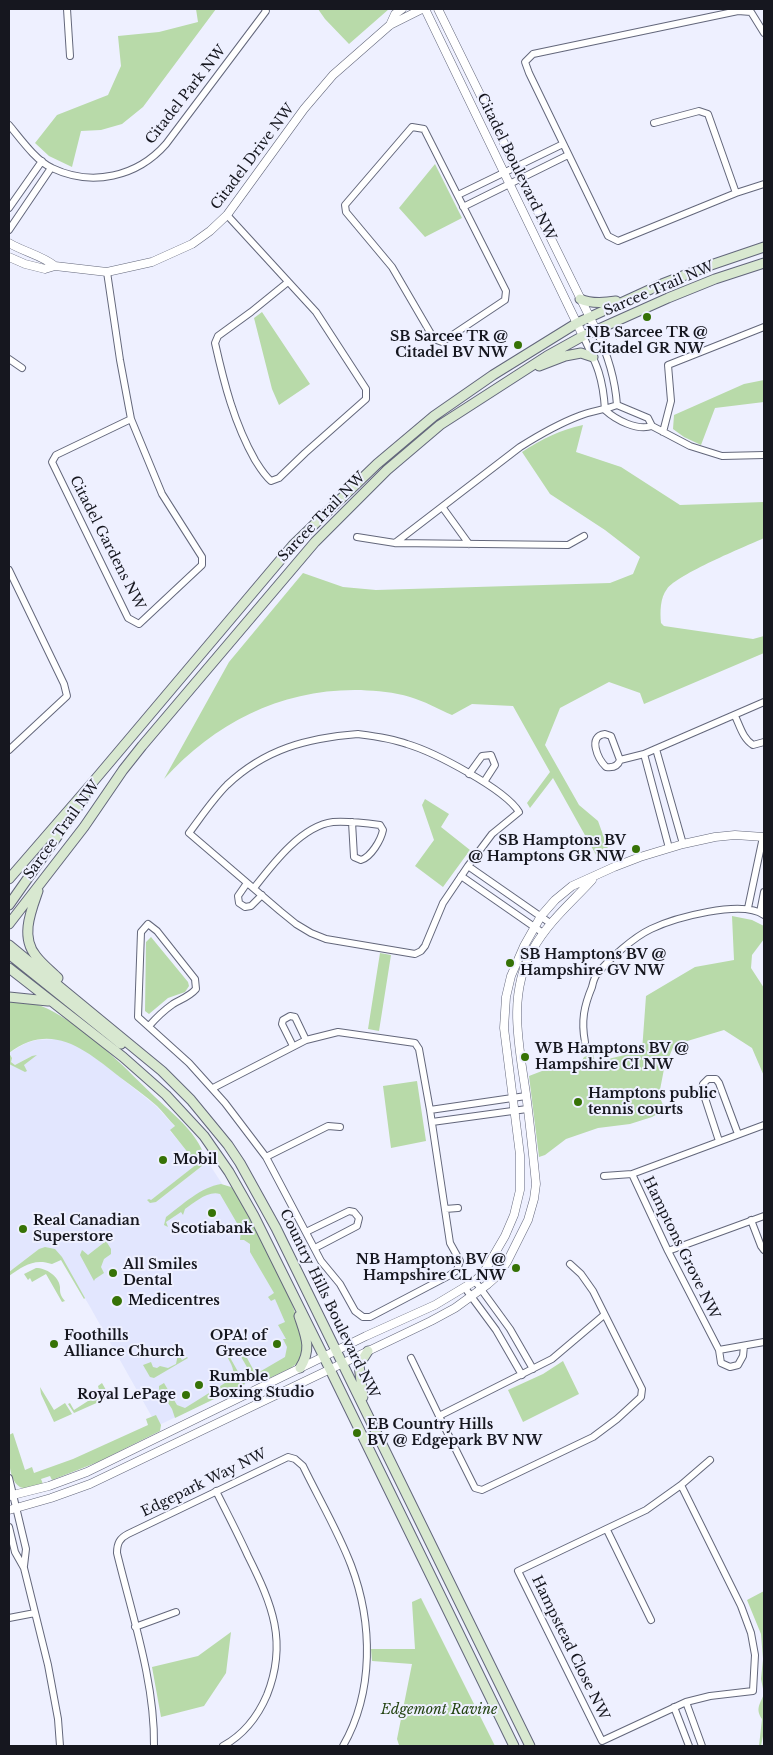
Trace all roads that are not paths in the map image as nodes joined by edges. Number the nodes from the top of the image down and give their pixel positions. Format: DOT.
graph roads {
  1 [pos="67,9"];
  2 [pos="265,9"];
  3 [pos="402,9"];
  4 [pos="424,9"];
  5 [pos="438,9"];
  6 [pos="390,25"];
  7 [pos="764,33"];
  8 [pos="70,56"];
  9 [pos="654,123"];
  10 [pos="9,125"];
  11 [pos="563,144"];
  12 [pos="568,155"];
  13 [pos="42,161"];
  14 [pos="516,167"];
  15 [pos="51,168"];
  16 [pos="505,172"];
  17 [pos="521,178"];
  18 [pos="510,183"];
  19 [pos="764,184"];
  20 [pos="736,193"];
  21 [pos="458,195"];
  22 [pos="463,207"];
  23 [pos="9,208"];
  24 [pos="227,215"];
  25 [pos="9,230"];
  26 [pos="9,243"];
  27 [pos="764,247"];
  28 [pos="9,257"];
  29 [pos="764,263"];
  30 [pos="55,266"];
  31 [pos="107,272"];
  32 [pos="288,282"];
  33 [pos="580,299"];
  34 [pos="626,300"];
  35 [pos="589,317"];
  36 [pos="577,323"];
  37 [pos="764,327"];
  38 [pos="596,330"];
  39 [pos="583,336"];
  40 [pos="593,357"];
  41 [pos="9,359"];
  42 [pos="22,368"];
  43 [pos="527,370"];
  44 [pos="616,405"];
  45 [pos="605,410"];
  46 [pos="131,419"];
  47 [pos="652,426"];
  48 [pos="662,432"];
  49 [pos="764,455"];
  50 [pos="442,508"];
  51 [pos="584,536"];
  52 [pos="357,537"];
  53 [pos="395,543"];
  54 [pos="469,544"];
  55 [pos="9,570"];
  56 [pos="764,702"];
  57 [pos="735,716"];
  58 [pos="764,742"];
  59 [pos="656,749"];
  60 [pos="9,750"];
  61 [pos="644,754"];
  62 [pos="620,760"];
  63 [pos="469,774"];
  64 [pos="93,782"];
  65 [pos="484,782"];
  66 [pos="352,822"];
  67 [pos="764,837"];
  68 [pos="683,844"];
  69 [pos="669,848"];
  70 [pos="468,866"];
  71 [pos="10,876"];
  72 [pos="460,876"];
  73 [pos="595,876"];
  74 [pos="41,883"];
  75 [pos="247,883"];
  76 [pos="254,888"];
  77 [pos="764,892"];
  78 [pos="262,895"];
  79 [pos="9,905"];
  80 [pos="748,908"];
  81 [pos="762,914"];
  82 [pos="541,916"];
  83 [pos="550,923"];
  84 [pos="9,924"];
  85 [pos="534,927"];
  86 [pos="543,933"];
  87 [pos="9,945"];
  88 [pos="9,954"];
  89 [pos="9,968"];
  90 [pos="9,996"];
  91 [pos="51,1002"];
  92 [pos="80,1003"];
  93 [pos="149,1026"];
  94 [pos="306,1040"];
  95 [pos="585,1042"];
  96 [pos="293,1046"];
  97 [pos="155,1065"];
  98 [pos="214,1088"];
  99 [pos="526,1096"];
  100 [pos="512,1098"];
  101 [pos="527,1109"];
  102 [pos="430,1110"];
  103 [pos="514,1110"];
  104 [pos="432,1122"];
  105 [pos="764,1125"];
  106 [pos="340,1127"];
  107 [pos="738,1134"];
  108 [pos="719,1141"];
  109 [pos="266,1157"];
  110 [pos="632,1174"];
  111 [pos="604,1176"];
  112 [pos="458,1208"];
  113 [pos="445,1210"];
  114 [pos="764,1216"];
  115 [pos="751,1220"];
  116 [pos="306,1232"];
  117 [pos="315,1248"];
  118 [pos="764,1250"];
  119 [pos="668,1251"];
  120 [pos="570,1264"];
  121 [pos="475,1281"];
  122 [pos="465,1288"];
  123 [pos="291,1290"];
  124 [pos="482,1290"];
  125 [pos="472,1297"];
  126 [pos="604,1315"];
  127 [pos="764,1342"];
  128 [pos="744,1346"];
  129 [pos="337,1350"];
  130 [pos="719,1350"];
  131 [pos="368,1351"];
  132 [pos="324,1356"];
  133 [pos="411,1358"];
  134 [pos="343,1363"];
  135 [pos="300,1368"];
  136 [pos="330,1369"];
  137 [pos="533,1369"];
  138 [pos="522,1375"];
  139 [pos="366,1409"];
  140 [pos="439,1416"];
  141 [pos="710,1460"];
  142 [pos="9,1478"];
  143 [pos="681,1485"];
  144 [pos="216,1491"];
  145 [pos="11,1496"];
  146 [pos="12,1509"];
  147 [pos="9,1527"];
  148 [pos="607,1530"];
  149 [pos="24,1568"];
  150 [pos="176,1612"];
  151 [pos="35,1613"];
  152 [pos="9,1618"];
  153 [pos="651,1620"];
  154 [pos="135,1627"];
  155 [pos="686,1702"];
  156 [pos="674,1707"];
  157 [pos="61,1746"];
  158 [pos="154,1746"];
  159 [pos="223,1746"];
  160 [pos="343,1746"];
  161 [pos="514,1746"];
  162 [pos="530,1746"];
  163 [pos="690,1746"];
  164 [pos="702,1746"];
  1 -- 8 [label="street"];
  2 -- 15 [label="street, Citadel Park NW"];
  3 -- 6 [label="street, Citadel Drive NW"];
  4 -- 6 [label="street, Citadel Drive NW"];
  4 -- 16 [label="street, Citadel Boulevard NW"];
  5 -- 14 [label="street, Citadel Boulevard NW"];
  6 -- 24 [label="street, Citadel Drive NW"];
  7 -- 11 [label="street"];
  9 -- 20 [label="street"];
  10 -- 13 [label="street, Citadel Park NW"];
  11 -- 12 [label="street"];
  11 -- 14 [label="street"];
  12 -- 17 [label="street"];
  12 -- 20 [label="street"];
  13 -- 15 [label="street, Citadel Park NW"];
  13 -- 23 [label="street"];
  14 -- 16 [label="street"];
  14 -- 17 [label="street, Citadel Boulevard NW"];
  15 -- 25 [label="street"];
  16 -- 18 [label="street, Citadel Boulevard NW"];
  16 -- 21 [label="street"];
  17 -- 18 [label="street"];
  17 -- 33 [label="street, Citadel Boulevard NW"];
  18 -- 22 [label="street"];
  18 -- 36 [label="street, Citadel Boulevard NW"];
  19 -- 20 [label="street"];
  21 -- 22 [label="street"];
  21 -- 22 [label="street"];
  24 -- 31 [label="street, Citadel Drive NW"];
  24 -- 32 [label="street"];
  26 -- 30 [label="street, Citadel Drive NW"];
  27 -- 34 [label="main road, Sarcee Trail NW"];
  28 -- 30 [label="street, Citadel Drive NW"];
  29 -- 38 [label="main road, Sarcee Trail NW"];
  30 -- 31 [label="street, Citadel Drive NW"];
  31 -- 46 [label="street, Citadel Gardens NW"];
  32 -- 32 [label="street"];
  33 -- 34 [label="main road"];
  33 -- 35 [label="street, Citadel Boulevard NW"];
  34 -- 35 [label="main road, Sarcee Trail NW"];
  35 -- 36 [label="main road, Sarcee Trail NW"];
  35 -- 38 [label="street, Citadel Boulevard NW"];
  36 -- 39 [label="street, Citadel Boulevard NW"];
  36 -- 64 [label="main road, Sarcee Trail NW"];
  37 -- 48 [label="street"];
  38 -- 39 [label="main road, Sarcee Trail NW"];
  38 -- 44 [label="street"];
  39 -- 40 [label="street"];
  39 -- 43 [label="main road, Sarcee Trail NW"];
  40 -- 43 [label="main road"];
  40 -- 45 [label="street"];
  41 -- 42 [label="street"];
  43 -- 74 [label="main road, Sarcee Trail NW"];
  44 -- 45 [label="street"];
  44 -- 47 [label="street"];
  45 -- 47 [label="street"];
  45 -- 50 [label="street"];
  46 -- 46 [label="street, Citadel Gardens NW"];
  47 -- 48 [label="street"];
  48 -- 49 [label="street"];
  50 -- 53 [label="street"];
  50 -- 54 [label="street"];
  51 -- 54 [label="street"];
  52 -- 53 [label="street"];
  53 -- 54 [label="street"];
  55 -- 60 [label="street"];
  56 -- 57 [label="street"];
  57 -- 58 [label="street"];
  57 -- 59 [label="street"];
  59 -- 61 [label="street"];
  59 -- 68 [label="street"];
  61 -- 62 [label="street"];
  61 -- 69 [label="street"];
  62 -- 62 [label="street"];
  63 -- 65 [label="street"];
  63 -- 65 [label="street"];
  63 -- 75 [label="street"];
  64 -- 71 [label="main road, Sarcee Trail NW"];
  64 -- 79 [label="main road"];
  65 -- 70 [label="street"];
  66 -- 66 [label="street"];
  66 -- 76 [label="street"];
  67 -- 68 [label="street"];
  67 -- 80 [label="street"];
  68 -- 69 [label="street"];
  69 -- 73 [label="street"];
  70 -- 72 [label="street"];
  70 -- 82 [label="street"];
  72 -- 78 [label="street"];
  72 -- 85 [label="street"];
  73 -- 82 [label="street"];
  73 -- 83 [label="street"];
  74 -- 84 [label="main road, Sarcee Trail NW"];
  74 -- 92 [label="main road"];
  75 -- 76 [label="street"];
  75 -- 78 [label="street"];
  76 -- 78 [label="street"];
  77 -- 81 [label="street"];
  80 -- 81 [label="street"];
  80 -- 95 [label="street"];
  82 -- 83 [label="street"];
  82 -- 85 [label="street"];
  83 -- 86 [label="street"];
  85 -- 86 [label="street"];
  85 -- 100 [label="street"];
  86 -- 99 [label="street"];
  87 -- 92 [label="main road, Country Hills Boulevard NW"];
  88 -- 97 [label="main road"];
  89 -- 91 [label="main road, Country Hills Boulevard NW"];
  90 -- 91 [label="main road"];
  91 -- 123 [label="main road, Country Hills Boulevard NW"];
  92 -- 97 [label="main road, Country Hills Boulevard NW"];
  93 -- 93 [label="street"];
  93 -- 98 [label="street"];
  94 -- 96 [label="street"];
  94 -- 96 [label="street"];
  94 -- 102 [label="street"];
  96 -- 98 [label="street"];
  97 -- 129 [label="main road, Country Hills Boulevard NW"];
  98 -- 109 [label="street"];
  99 -- 100 [label="street"];
  99 -- 101 [label="street"];
  100 -- 102 [label="street"];
  100 -- 103 [label="street"];
  101 -- 103 [label="street"];
  101 -- 124 [label="street"];
  102 -- 104 [label="street"];
  103 -- 104 [label="street"];
  103 -- 121 [label="street"];
  104 -- 113 [label="street"];
  105 -- 107 [label="street, Hamptons Grove NW"];
  106 -- 109 [label="street"];
  107 -- 108 [label="street, Hamptons Grove NW"];
  107 -- 108 [label="street"];
  108 -- 110 [label="street, Hamptons Grove NW"];
  109 -- 116 [label="street"];
  110 -- 111 [label="street"];
  110 -- 119 [label="street, Hamptons Grove NW"];
  112 -- 113 [label="street"];
  113 -- 117 [label="street"];
  114 -- 115 [label="street"];
  115 -- 118 [label="street"];
  115 -- 119 [label="street"];
  116 -- 117 [label="street"];
  116 -- 117 [label="street"];
  119 -- 130 [label="street, Hamptons Grove NW"];
  120 -- 126 [label="street"];
  121 -- 122 [label="street"];
  121 -- 124 [label="street"];
  122 -- 125 [label="street"];
  122 -- 129 [label="street"];
  123 -- 132 [label="main road, Country Hills Boulevard NW"];
  123 -- 135 [label="main road"];
  124 -- 125 [label="street"];
  124 -- 137 [label="street"];
  125 -- 131 [label="street"];
  125 -- 138 [label="street"];
  126 -- 137 [label="street"];
  126 -- 140 [label="street"];
  127 -- 128 [label="street"];
  128 -- 130 [label="street"];
  128 -- 130 [label="street, Hamptons Grove NW"];
  129 -- 132 [label="street"];
  129 -- 134 [label="main road, Country Hills Boulevard NW"];
  131 -- 134 [label="street"];
  131 -- 139 [label="main road"];
  132 -- 135 [label="street"];
  132 -- 136 [label="main road, Country Hills Boulevard NW"];
  133 -- 140 [label="street"];
  134 -- 136 [label="street"];
  134 -- 139 [label="main road, Country Hills Boulevard NW"];
  135 -- 145 [label="street"];
  136 -- 146 [label="street"];
  136 -- 161 [label="main road, Country Hills Boulevard NW"];
  137 -- 138 [label="street"];
  138 -- 140 [label="street"];
  139 -- 162 [label="main road, Country Hills Boulevard NW"];
  141 -- 143 [label="street"];
  142 -- 145 [label="street"];
  143 -- 148 [label="street, Hampstead Close NW"];
  143 -- 155 [label="street, Hampstead Close NW"];
  144 -- 154 [label="street, Edgepark Way NW"];
  144 -- 159 [label="street"];
  144 -- 160 [label="street, Edgepark Way NW"];
  145 -- 146 [label="street"];
  146 -- 149 [label="street"];
  147 -- 149 [label="street"];
  148 -- 153 [label="street"];
  148 -- 156 [label="street, Hampstead Close NW"];
  149 -- 151 [label="street"];
  150 -- 154 [label="street"];
  151 -- 152 [label="street"];
  151 -- 157 [label="street"];
  154 -- 158 [label="street, Edgepark Way NW"];
  155 -- 156 [label="street, Hampstead Close NW"];
  155 -- 164 [label="street"];
  156 -- 163 [label="street"];
}
